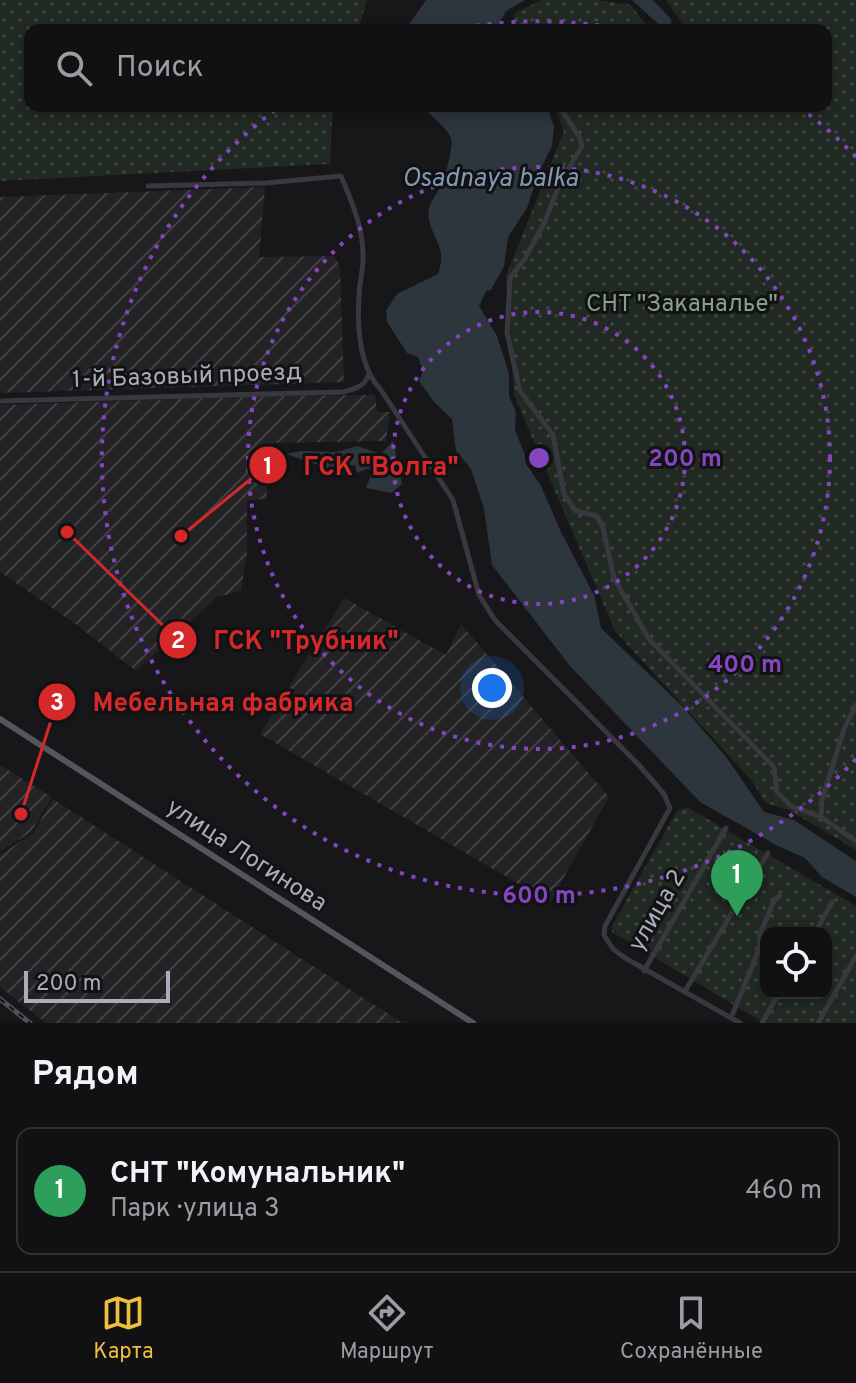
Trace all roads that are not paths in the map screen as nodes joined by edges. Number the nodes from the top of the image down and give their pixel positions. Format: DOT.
graph roads {
  1 [pos="563,112"];
  2 [pos="148,186"];
  3 [pos="368,375"];
  4 [pos="0,401"];
  5 [pos="856,705"];
  6 [pos="0,719"];
  7 [pos="821,817"];
  8 [pos="726,828"];
  9 [pos="856,841"];
  10 [pos="768,853"];
  11 [pos="780,895"];
  12 [pos="832,902"];
  13 [pos="818,927"];
  14 [pos="856,956"];
  15 [pos="644,971"];
  16 [pos="685,991"];
  17 [pos="776,999"];
  18 [pos="731,1018"];
  19 [pos="473,1023"];
  20 [pos="740,1023"];
  21 [pos="762,1023"];
  22 [pos="818,1023"];
  1 -- 7 [label="street"];
  2 -- 3 [label="street"];
  3 -- 4 [label="street, 1-й Базовый проезд"];
  3 -- 15 [label="street"];
  5 -- 7 [label="street"];
  6 -- 19 [label="main road, улица Логинова"];
  7 -- 9 [label="street"];
  8 -- 15 [label="street, улица 2"];
  10 -- 16 [label="street"];
  11 -- 18 [label="street"];
  12 -- 13 [label="street"];
  14 -- 22 [label="street"];
  15 -- 16 [label="street"];
  16 -- 18 [label="street"];
  17 -- 21 [label="street"];
  18 -- 20 [label="street"];
}
